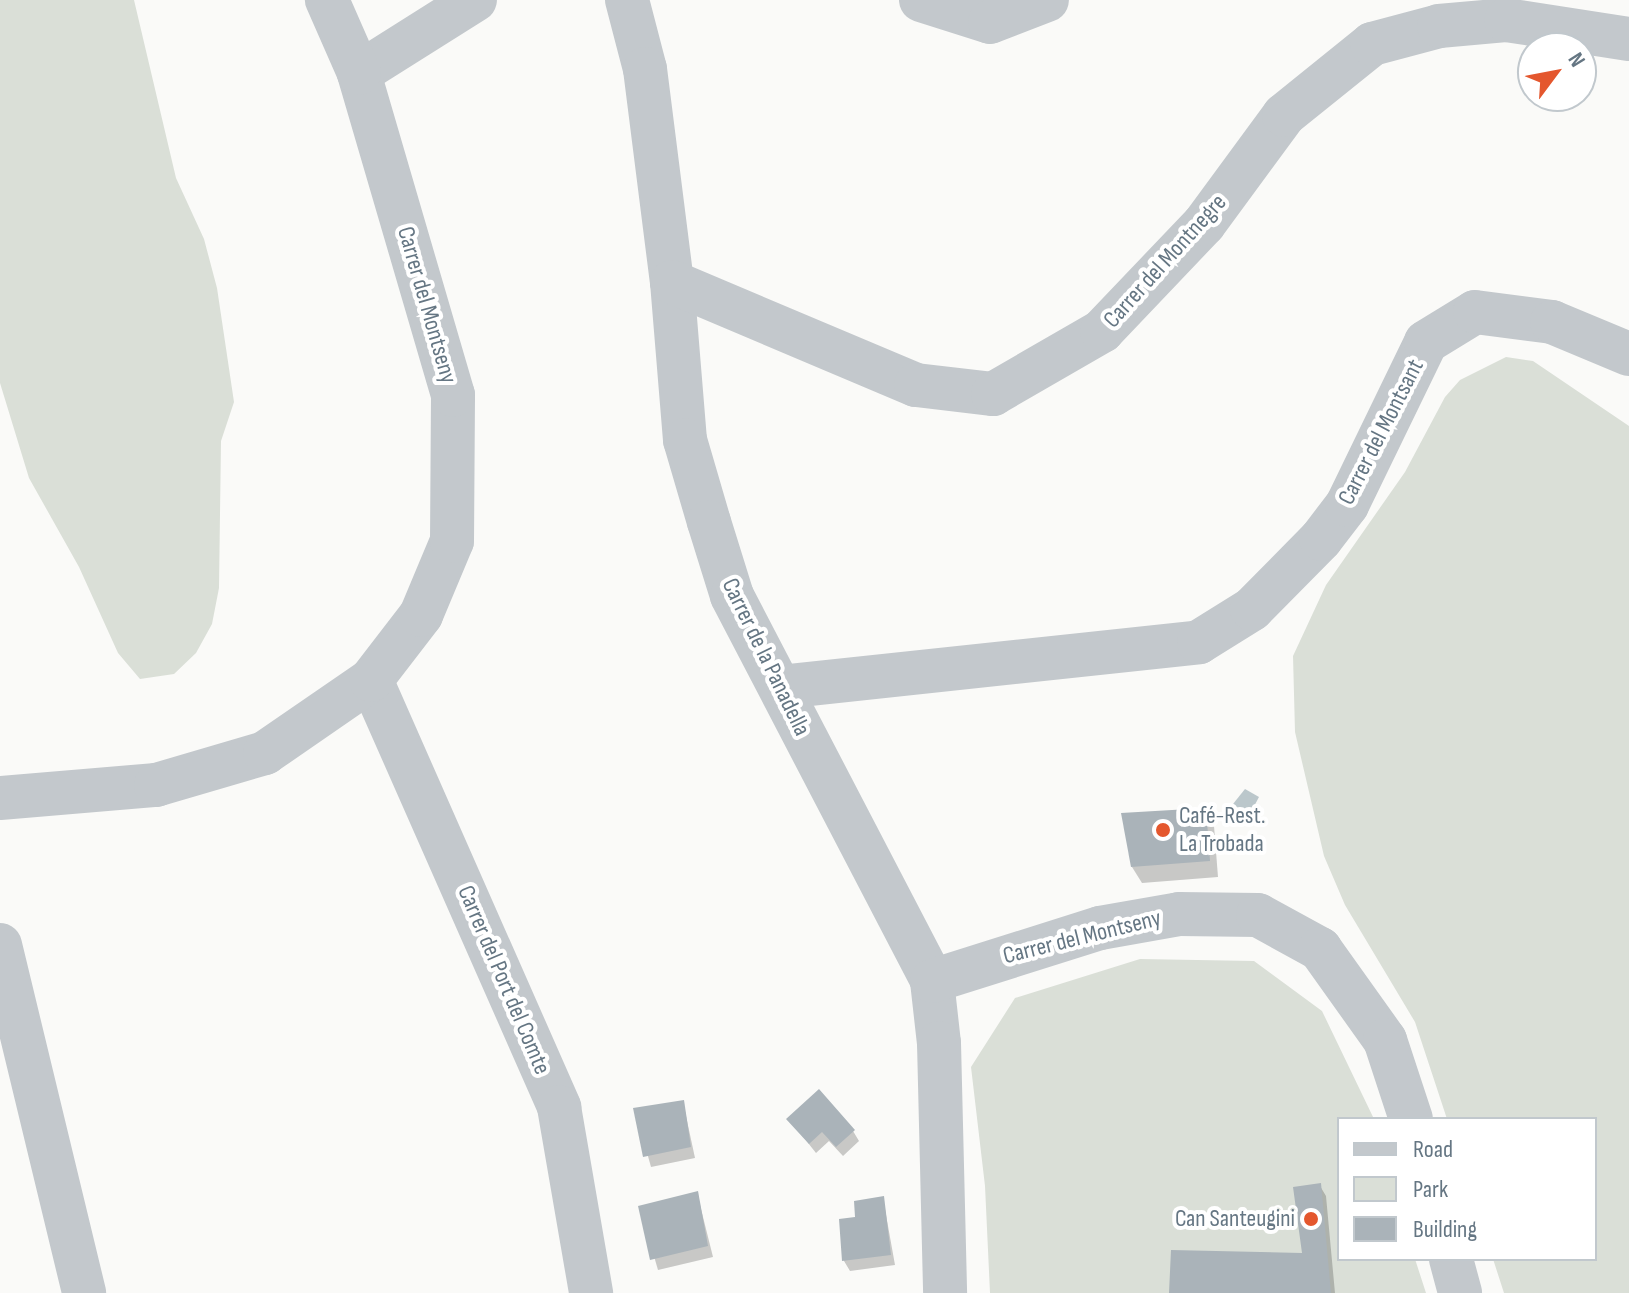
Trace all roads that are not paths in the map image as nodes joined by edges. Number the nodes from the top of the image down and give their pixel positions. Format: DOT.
graph roads {
  1 [pos="327,0"];
  2 [pos="475,0"];
  3 [pos="627,0"];
  4 [pos="921,0"];
  5 [pos="1047,0"];
  6 [pos="1629,39"];
  7 [pos="359,73"];
  8 [pos="672,282"];
  9 [pos="1629,354"];
  10 [pos="371,680"];
  11 [pos="781,687"];
  12 [pos="0,798"];
  13 [pos="0,945"];
  14 [pos="932,981"];
  15 [pos="1410,1117"];
  16 [pos="1452,1261"];
  17 [pos="84,1293"];
  18 [pos="591,1293"];
  19 [pos="945,1293"];
  20 [pos="1460,1293"];
  1 -- 7 [label="street, Carrer del Montseny"];
  2 -- 7 [label="street"];
  3 -- 8 [label="street, Carrer de la Panadella"];
  4 -- 5 [label="street"];
  6 -- 8 [label="street, Carrer del Montnegre"];
  7 -- 10 [label="street, Carrer del Montseny"];
  8 -- 11 [label="street, Carrer de la Panadella"];
  9 -- 11 [label="street, Carrer del Montsant"];
  10 -- 12 [label="street, Carrer del Montseny"];
  10 -- 18 [label="street, Carrer del Port del Comte"];
  11 -- 14 [label="street, Carrer de la Panadella"];
  13 -- 17 [label="street"];
  14 -- 15 [label="street, Carrer del Montseny"];
  14 -- 19 [label="street, Carrer de la Panadella"];
  16 -- 20 [label="street"];
}
